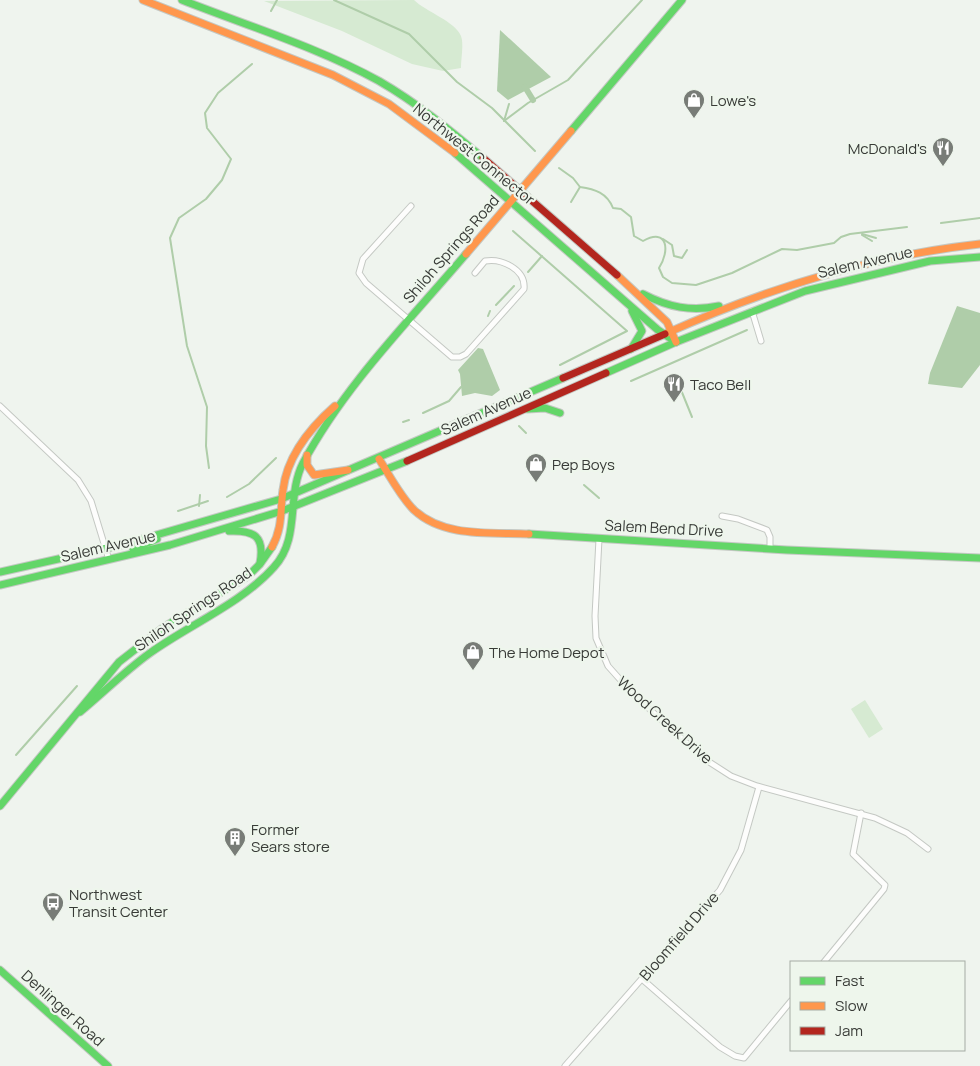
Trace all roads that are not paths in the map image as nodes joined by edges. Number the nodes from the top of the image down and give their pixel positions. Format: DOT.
graph roads {
  1 [pos="142,0"];
  2 [pos="182,0"];
  3 [pos="682,0"];
  4 [pos="520,189"];
  5 [pos="512,200"];
  6 [pos="411,206"];
  7 [pos="980,244"];
  8 [pos="929,249"];
  9 [pos="980,251"];
  10 [pos="980,257"];
  11 [pos="930,261"];
  12 [pos="475,273"];
  13 [pos="843,281"];
  14 [pos="629,286"];
  15 [pos="753,297"];
  16 [pos="624,299"];
  17 [pos="752,310"];
  18 [pos="409,319"];
  19 [pos="668,333"];
  20 [pos="761,340"];
  21 [pos="676,342"];
  22 [pos="631,349"];
  23 [pos="339,403"];
  24 [pos="0,406"];
  25 [pos="522,410"];
  26 [pos="560,413"];
  27 [pos="307,455"];
  28 [pos="379,459"];
  29 [pos="355,470"];
  30 [pos="387,470"];
  31 [pos="296,494"];
  32 [pos="282,499"];
  33 [pos="294,506"];
  34 [pos="282,511"];
  35 [pos="722,516"];
  36 [pos="167,533"];
  37 [pos="214,533"];
  38 [pos="600,539"];
  39 [pos="106,548"];
  40 [pos="770,548"];
  41 [pos="980,558"];
  42 [pos="109,560"];
  43 [pos="260,563"];
  44 [pos="0,572"];
  45 [pos="0,585"];
  46 [pos="80,712"];
  47 [pos="759,787"];
  48 [pos="0,806"];
  49 [pos="861,813"];
  50 [pos="928,849"];
  51 [pos="825,961"];
  52 [pos="0,970"];
  53 [pos="642,979"];
  54 [pos="790,1002"];
  55 [pos="108,1066"];
  56 [pos="565,1066"];
  1 -- 5 [label="main road, Northwest Connector"];
  2 -- 4 [label="main road, Northwest Connector"];
  3 -- 4 [label="main road, Shiloh Springs Road"];
  4 -- 5 [label="main road, Shiloh Springs Road"];
  4 -- 14 [label="main road, Northwest Connector"];
  5 -- 16 [label="main road, Northwest Connector"];
  5 -- 18 [label="main road, Shiloh Springs Road"];
  6 -- 18 [label="street"];
  7 -- 8 [label="main road, Salem Avenue"];
  8 -- 13 [label="main road"];
  8 -- 15 [label="main road, Salem Avenue"];
  9 -- 11 [label="main road"];
  10 -- 11 [label="main road, Salem Avenue"];
  11 -- 13 [label="main road, Salem Avenue"];
  12 -- 18 [label="street"];
  13 -- 17 [label="main road, Salem Avenue"];
  14 -- 15 [label="main road"];
  14 -- 19 [label="main road"];
  15 -- 19 [label="main road, Salem Avenue"];
  16 -- 19 [label="main road, Northwest Connector"];
  16 -- 22 [label="main road"];
  17 -- 20 [label="street"];
  17 -- 21 [label="main road, Salem Avenue"];
  18 -- 23 [label="main road, Shiloh Springs Road"];
  19 -- 21 [label="main road"];
  19 -- 22 [label="main road, Salem Avenue"];
  21 -- 25 [label="main road, Salem Avenue"];
  22 -- 28 [label="main road, Salem Avenue"];
  23 -- 27 [label="main road, Shiloh Springs Road"];
  23 -- 32 [label="main road, Shiloh Springs Road"];
  24 -- 39 [label="street"];
  25 -- 26 [label="main road"];
  25 -- 30 [label="main road, Salem Avenue"];
  27 -- 29 [label="main road"];
  27 -- 31 [label="main road, Shiloh Springs Road"];
  28 -- 29 [label="main road, Salem Avenue"];
  28 -- 30 [label="main road, Salem Bend Drive"];
  29 -- 31 [label="main road, Salem Avenue"];
  30 -- 33 [label="main road, Salem Avenue"];
  30 -- 38 [label="main road, Salem Bend Drive"];
  31 -- 32 [label="main road, Salem Avenue"];
  31 -- 33 [label="main road, Shiloh Springs Road"];
  32 -- 34 [label="main road, Shiloh Springs Road"];
  32 -- 36 [label="main road, Salem Avenue"];
  33 -- 34 [label="main road, Salem Avenue"];
  33 -- 46 [label="main road, Shiloh Springs Road"];
  34 -- 37 [label="main road, Salem Avenue"];
  34 -- 43 [label="main road, Shiloh Springs Road"];
  35 -- 40 [label="street"];
  36 -- 39 [label="main road, Salem Avenue"];
  36 -- 42 [label="main road"];
  37 -- 42 [label="main road, Salem Avenue"];
  37 -- 43 [label="main road"];
  38 -- 40 [label="main road, Salem Bend Drive"];
  38 -- 47 [label="street, Wood Creek Drive"];
  39 -- 42 [label="street"];
  39 -- 44 [label="main road, Salem Avenue"];
  40 -- 41 [label="main road, Salem Bend Drive"];
  42 -- 45 [label="main road, Salem Avenue"];
  43 -- 46 [label="main road, Shiloh Springs Road"];
  46 -- 48 [label="main road, Shiloh Springs Road"];
  47 -- 49 [label="street, Wood Creek Drive"];
  47 -- 53 [label="street, Bloomfield Drive"];
  49 -- 50 [label="street, Wood Creek Drive"];
  49 -- 51 [label="street"];
  52 -- 55 [label="main road, Denlinger Road"];
  53 -- 54 [label="street"];
  53 -- 56 [label="street, Bloomfield Drive"];
}
